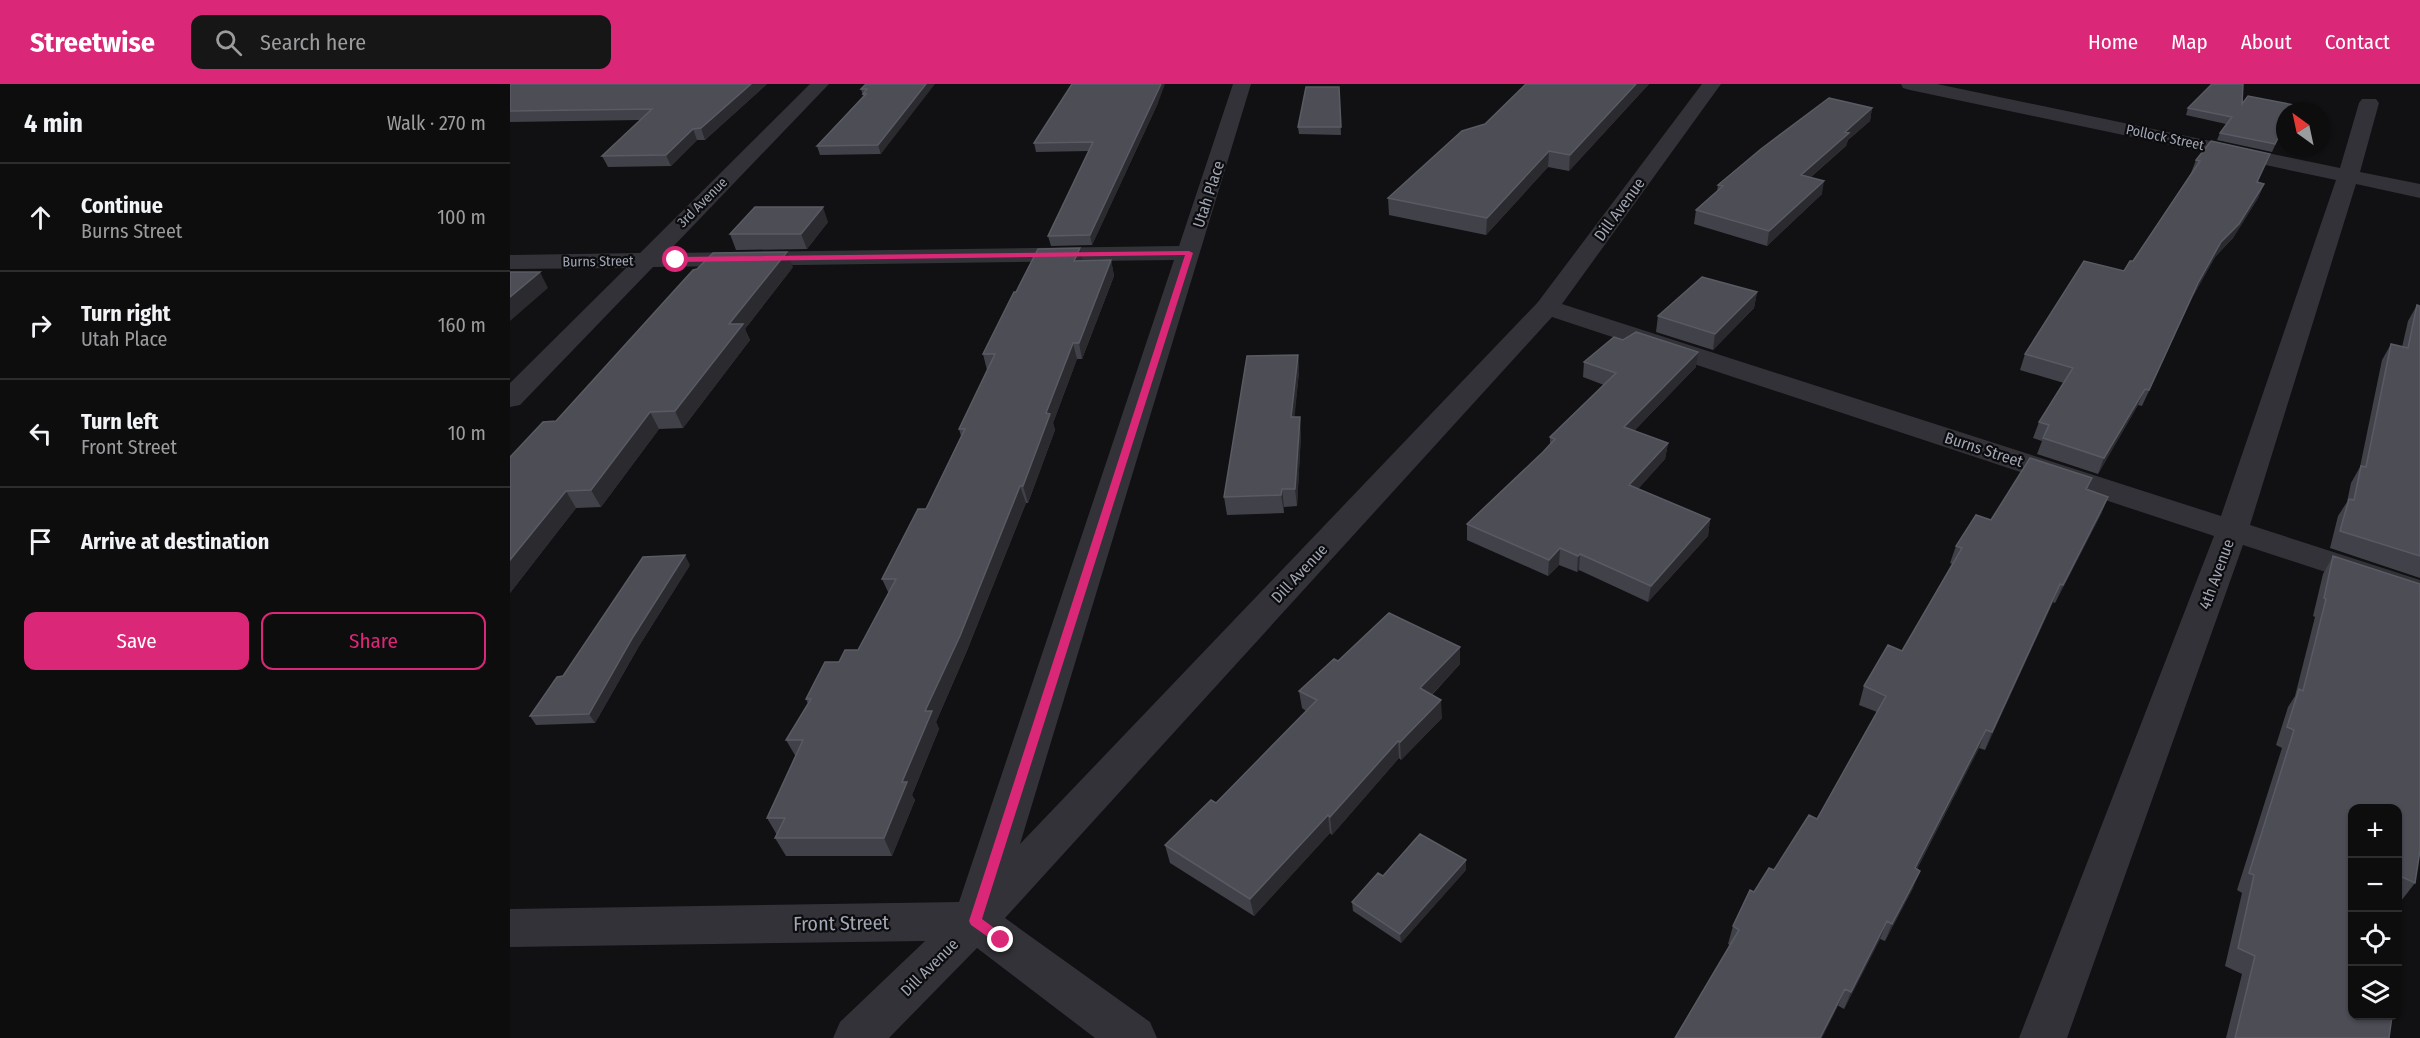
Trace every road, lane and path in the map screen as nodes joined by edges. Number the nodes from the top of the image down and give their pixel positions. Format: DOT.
graph roads {
  1 [pos="820,84"];
  2 [pos="1242,84"];
  3 [pos="1712,84"];
  4 [pos="1910,84"];
  5 [pos="2369,103"];
  6 [pos="2348,176"];
  7 [pos="2420,191"];
  8 [pos="1189,253"];
  9 [pos="644,260"];
  10 [pos="510,262"];
  11 [pos="1547,307"];
  12 [pos="510,399"];
  13 [pos="2232,530"];
  14 [pos="2420,592"];
  15 [pos="975,921"];
  16 [pos="510,928"];
  17 [pos="857,1038"];
  18 [pos="1133,1038"];
  19 [pos="2043,1038"];
  1 -- 9 [label="street, 3rd Avenue"];
  2 -- 8 [label="street, Utah Place"];
  3 -- 11 [label="street, Dill Avenue"];
  4 -- 6 [label="street, Pollock Street"];
  5 -- 6 [label="street, 4th Avenue"];
  6 -- 7 [label="street, Pollock Street"];
  6 -- 13 [label="street, 4th Avenue"];
  8 -- 9 [label="street, Burns Street"];
  8 -- 15 [label="street, Utah Place"];
  9 -- 10 [label="street, Burns Street"];
  9 -- 12 [label="street, 3rd Avenue"];
  11 -- 13 [label="street, Burns Street"];
  11 -- 15 [label="street, Dill Avenue"];
  13 -- 14 [label="street, Burns Street"];
  13 -- 19 [label="street, 4th Avenue"];
  15 -- 16 [label="street, Front Street"];
  15 -- 17 [label="street, Dill Avenue"];
  15 -- 18 [label="street"];
}
